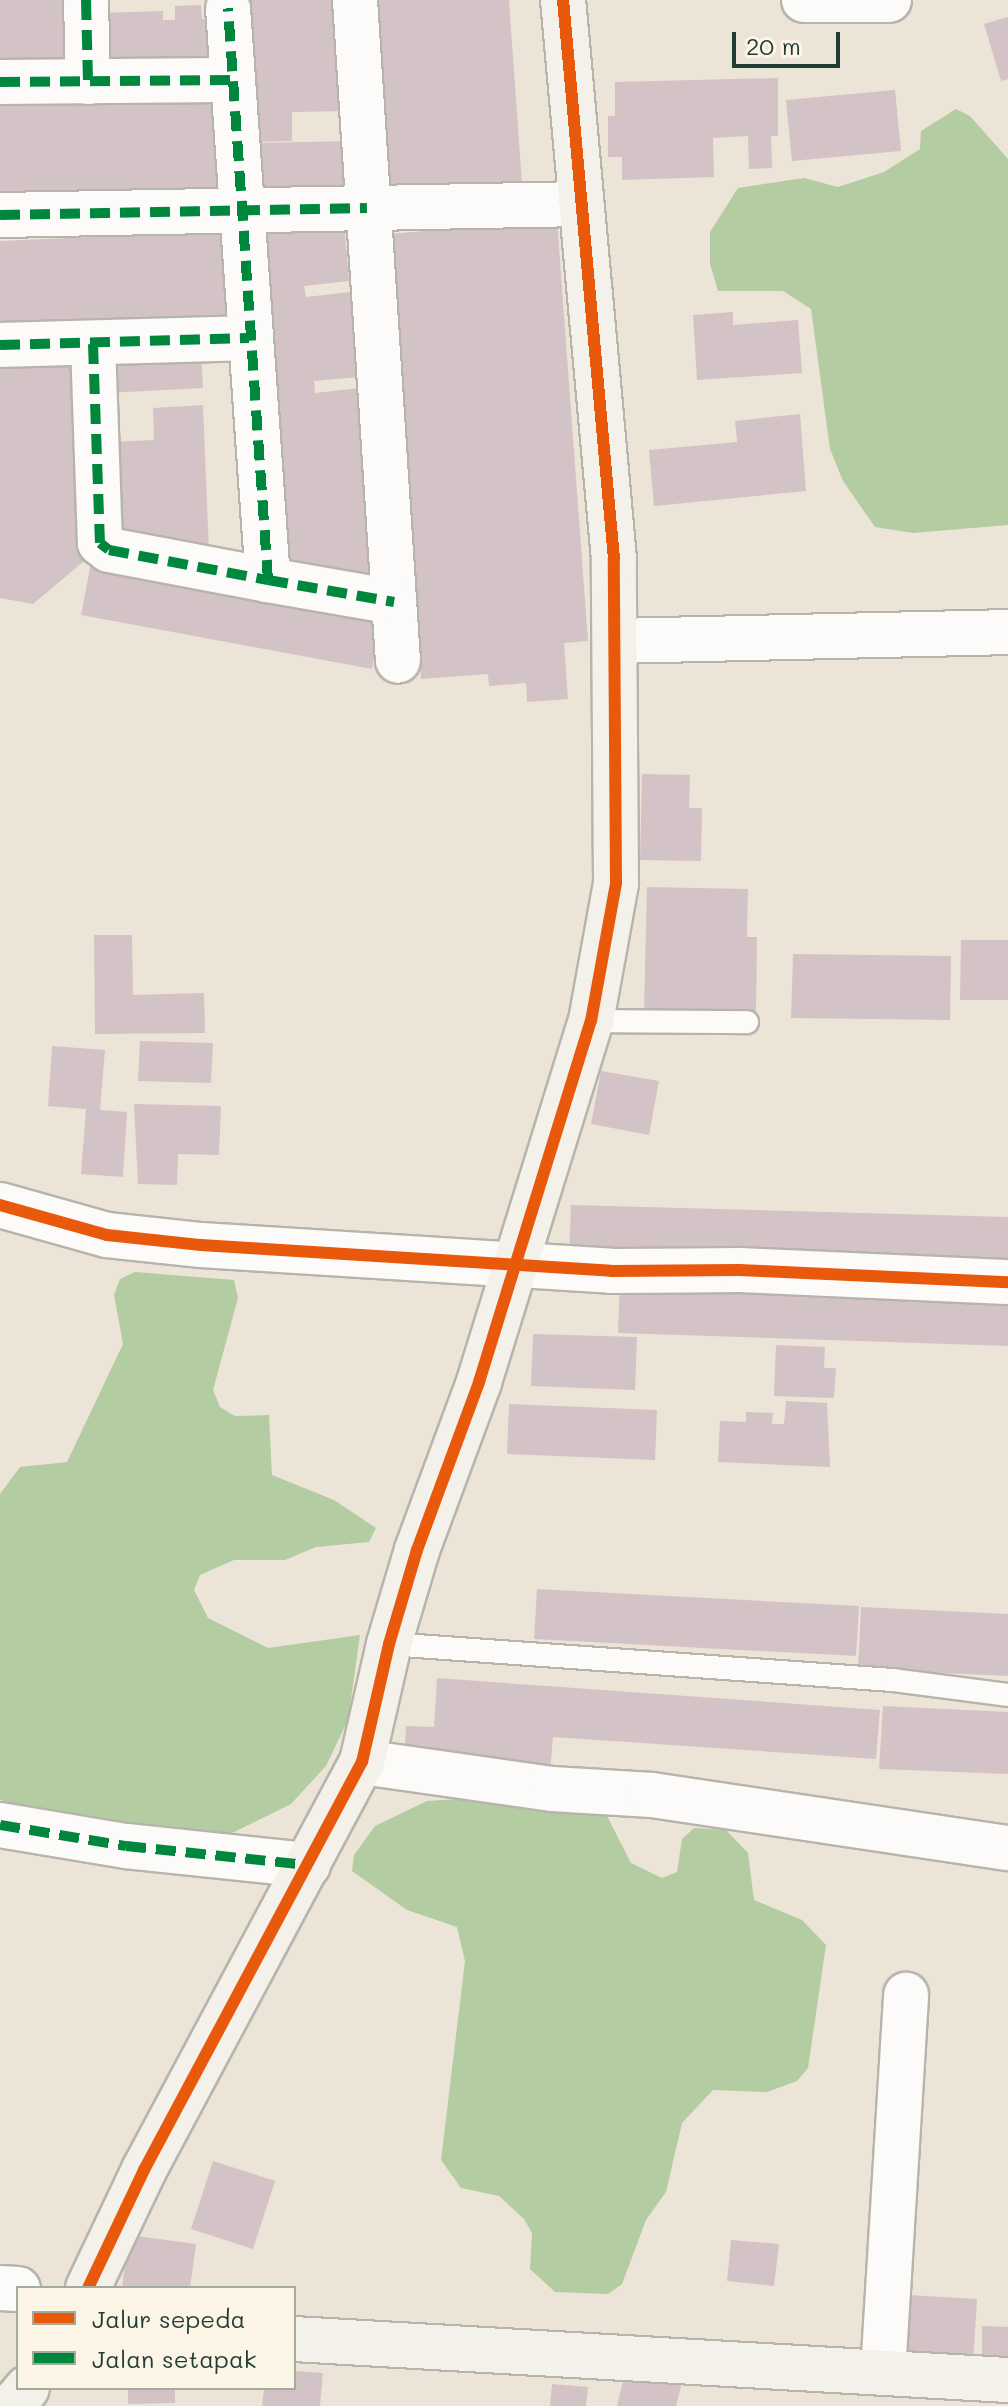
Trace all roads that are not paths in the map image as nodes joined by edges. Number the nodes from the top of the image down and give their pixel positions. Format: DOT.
graph roads {
  1 [pos="86,0"];
  2 [pos="355,0"];
  3 [pos="563,0"];
  4 [pos="804,0"];
  5 [pos="889,0"];
  6 [pos="228,8"];
  7 [pos="232,80"];
  8 [pos="0,82"];
  9 [pos="88,82"];
  10 [pos="581,204"];
  11 [pos="367,208"];
  12 [pos="238,212"];
  13 [pos="0,215"];
  14 [pos="249,338"];
  15 [pos="93,344"];
  16 [pos="0,345"];
  17 [pos="268,580"];
  18 [pos="394,602"];
  19 [pos="1008,632"];
  20 [pos="615,641"];
  21 [pos="398,661"];
  22 [pos="591,1021"];
  23 [pos="747,1022"];
  24 [pos="0,1205"];
  25 [pos="515,1263"];
  26 [pos="1008,1282"];
  27 [pos="389,1644"];
  28 [pos="1008,1695"];
  29 [pos="362,1762"];
  30 [pos="0,1825"];
  31 [pos="1008,1848"];
  32 [pos="308,1865"];
  33 [pos="906,1995"];
  34 [pos="89,2286"];
  35 [pos="296,2339"];
  36 [pos="883,2373"];
  37 [pos="1008,2380"];
  38 [pos="25,2390"];
  39 [pos="12,2406"];
  1 -- 9 [label="street"];
  2 -- 11 [label="street"];
  3 -- 10 [label="street"];
  4 -- 5 [label="street"];
  6 -- 7 [label="street"];
  7 -- 9 [label="street"];
  7 -- 12 [label="street"];
  8 -- 9 [label="street"];
  10 -- 11 [label="street"];
  10 -- 20 [label="street"];
  11 -- 12 [label="street"];
  11 -- 18 [label="street"];
  12 -- 13 [label="street"];
  12 -- 14 [label="street"];
  14 -- 15 [label="street"];
  14 -- 17 [label="street"];
  15 -- 16 [label="street"];
  15 -- 17 [label="street"];
  17 -- 18 [label="street"];
  18 -- 21 [label="street"];
  19 -- 20 [label="street"];
  20 -- 22 [label="street"];
  22 -- 23 [label="lane"];
  22 -- 25 [label="street"];
  24 -- 25 [label="street"];
  25 -- 26 [label="street"];
  25 -- 27 [label="street"];
  27 -- 28 [label="lane"];
  27 -- 29 [label="street"];
  29 -- 31 [label="street"];
  29 -- 32 [label="street"];
  30 -- 32 [label="street"];
  32 -- 34 [label="street"];
  33 -- 36 [label="street"];
  35 -- 36 [label="street"];
  36 -- 37 [label="street"];
  38 -- 39 [label="street"];
}
